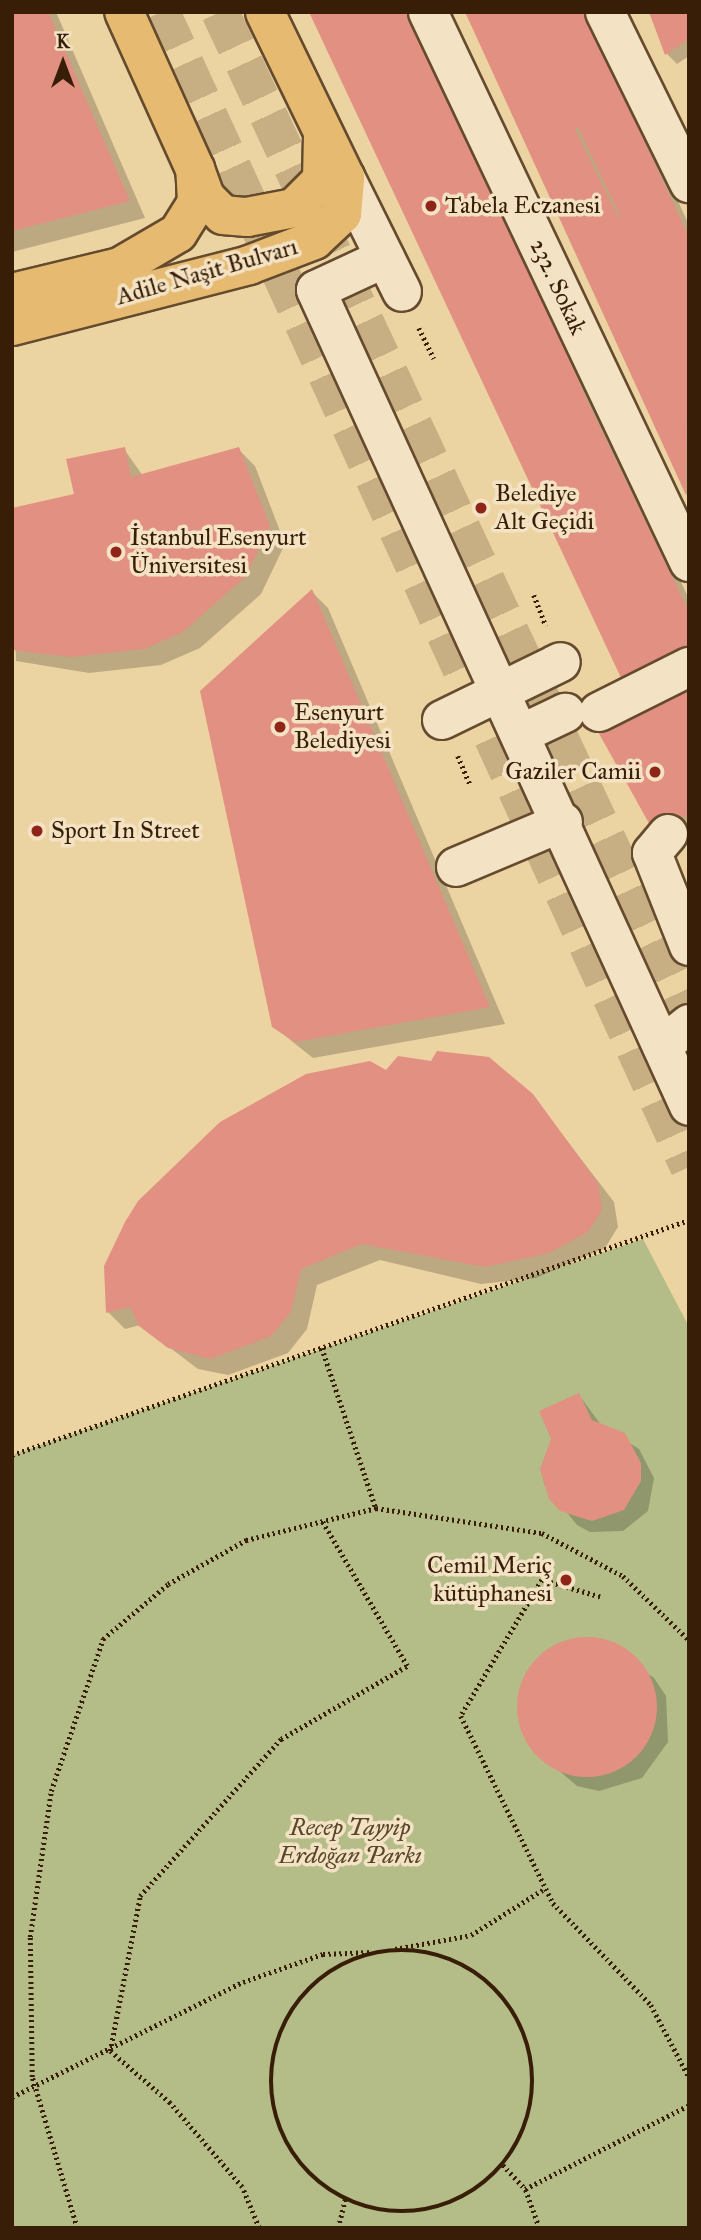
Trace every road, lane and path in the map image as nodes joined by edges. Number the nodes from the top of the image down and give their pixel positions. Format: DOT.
graph roads {
  1 [pos="124,12"];
  2 [pos="265,12"];
  3 [pos="428,12"];
  4 [pos="605,12"];
  5 [pos="323,131"];
  6 [pos="195,170"];
  7 [pos="345,177"];
  8 [pos="689,183"];
  9 [pos="385,258"];
  10 [pos="402,292"];
  11 [pos="12,293"];
  12 [pos="12,326"];
  13 [pos="689,562"];
  14 [pos="561,662"];
  15 [pos="689,667"];
  16 [pos="504,690"];
  17 [pos="442,720"];
  18 [pos="523,733"];
  19 [pos="562,822"];
  20 [pos="678,830"];
  21 [pos="457,867"];
  22 [pos="689,902"];
  23 [pos="689,946"];
  24 [pos="680,1038"];
  25 [pos="689,1106"];
  26 [pos="689,1220"];
  27 [pos="322,1348"];
  28 [pos="12,1455"];
  29 [pos="376,1508"];
  30 [pos="322,1521"];
  31 [pos="600,1597"];
  32 [pos="689,1640"];
  33 [pos="544,1889"];
  34 [pos="380,1951"];
  35 [pos="110,2051"];
  36 [pos="689,2077"];
  37 [pos="36,2090"];
  38 [pos="12,2097"];
  39 [pos="689,2105"];
  40 [pos="503,2165"];
  41 [pos="525,2189"];
  42 [pos="345,2199"];
  43 [pos="77,2228"];
  44 [pos="259,2228"];
  45 [pos="338,2228"];
  46 [pos="539,2228"];
  1 -- 6 [label="main road, Adile Naşit Bulvarı"];
  2 -- 5 [label="main road"];
  3 -- 13 [label="street, 232. Sokak"];
  4 -- 8 [label="street"];
  5 -- 6 [label="main road"];
  5 -- 7 [label="main road"];
  6 -- 11 [label="main road, Adile Naşit Bulvarı"];
  7 -- 9 [label="street"];
  7 -- 12 [label="main road, Adile Naşit Bulvarı"];
  9 -- 10 [label="street"];
  9 -- 16 [label="street"];
  14 -- 16 [label="street"];
  15 -- 18 [label="street"];
  16 -- 17 [label="street"];
  16 -- 18 [label="street"];
  18 -- 19 [label="street"];
  19 -- 21 [label="street"];
  19 -- 24 [label="street"];
  20 -- 22 [label="street"];
  20 -- 23 [label="street"];
  24 -- 25 [label="street"];
  26 -- 27 [label="path"];
  27 -- 28 [label="path"];
  27 -- 29 [label="path"];
  29 -- 30 [label="path"];
  29 -- 32 [label="path"];
  30 -- 35 [label="path"];
  30 -- 37 [label="path"];
  31 -- 33 [label="path"];
  33 -- 34 [label="path"];
  33 -- 36 [label="path"];
  34 -- 35 [label="path"];
  34 -- 40 [label="path"];
  34 -- 42 [label="path"];
  35 -- 37 [label="path"];
  35 -- 44 [label="path"];
  37 -- 38 [label="path"];
  37 -- 43 [label="path"];
  39 -- 41 [label="path"];
  40 -- 41 [label="path"];
  40 -- 42 [label="path"];
  41 -- 46 [label="path"];
  42 -- 45 [label="path"];
}
